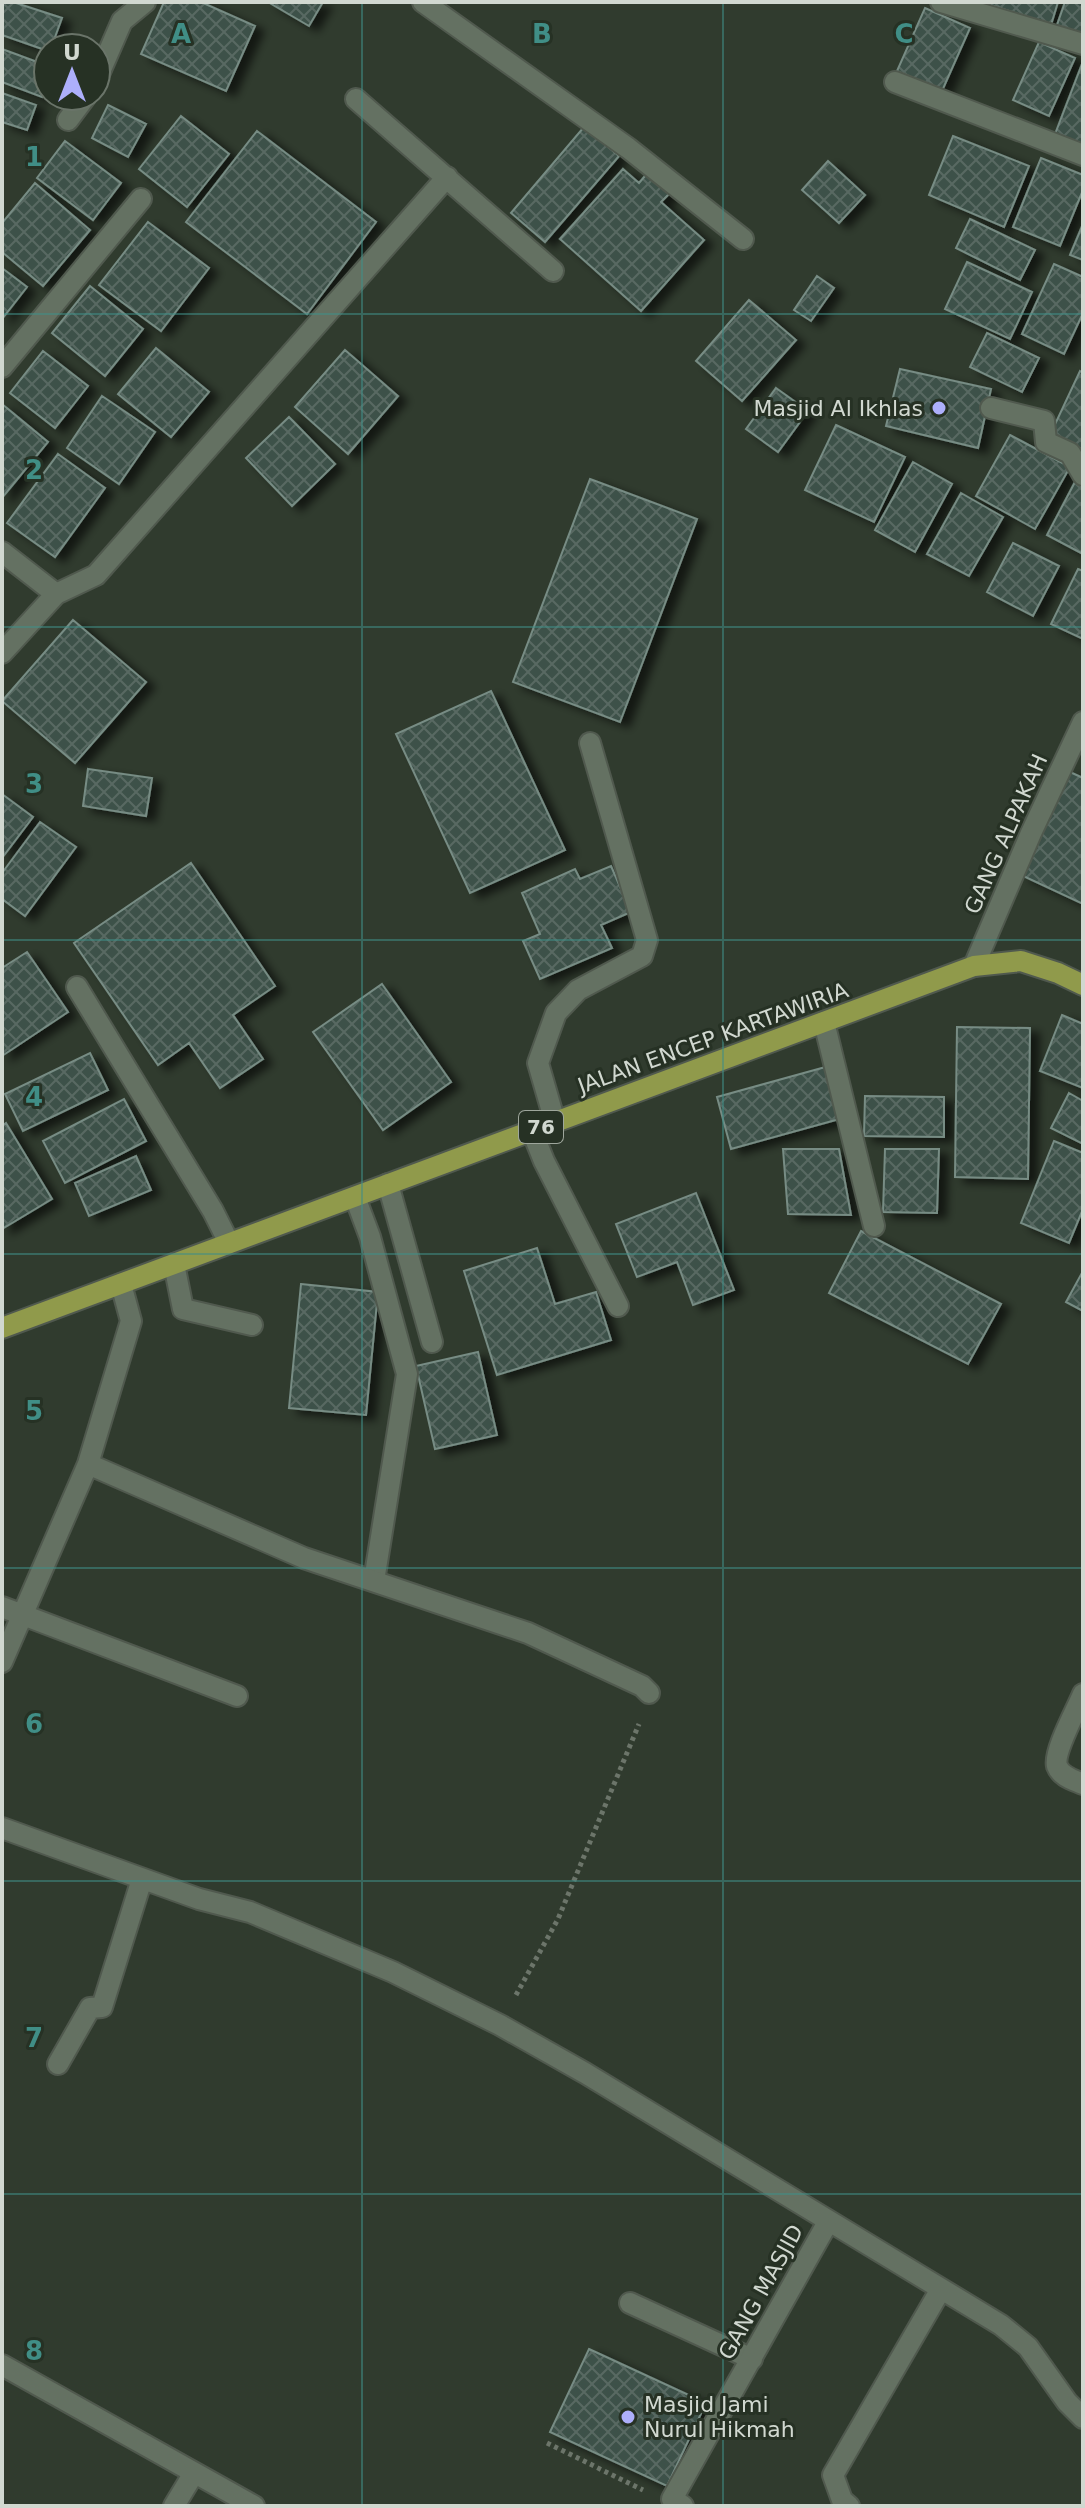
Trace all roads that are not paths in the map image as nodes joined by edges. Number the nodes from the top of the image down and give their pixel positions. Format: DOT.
graph roads {
  1 [pos="145,2"];
  2 [pos="423,2"];
  3 [pos="941,2"];
  4 [pos="112,44"];
  5 [pos="1083,44"];
  6 [pos="895,82"];
  7 [pos="356,99"];
  8 [pos="74,112"];
  9 [pos="68,120"];
  10 [pos="1083,155"];
  11 [pos="447,177"];
  12 [pos="141,199"];
  13 [pos="743,239"];
  14 [pos="553,271"];
  15 [pos="2,367"];
  16 [pos="991,408"];
  17 [pos="1083,475"];
  18 [pos="2,552"];
  19 [pos="56,594"];
  20 [pos="2,653"];
  21 [pos="1083,722"];
  22 [pos="590,743"];
  23 [pos="974,966"];
  24 [pos="1083,985"];
  25 [pos="77,987"];
  26 [pos="824,1022"];
  27 [pos="555,1122"];
  28 [pos="532,1131"];
  29 [pos="388,1184"];
  30 [pos="355,1197"];
  31 [pos="874,1226"];
  32 [pos="229,1243"];
  33 [pos="174,1264"];
  34 [pos="121,1284"];
  35 [pos="618,1306"];
  36 [pos="252,1325"];
  37 [pos="2,1328"];
  38 [pos="432,1342"];
  39 [pos="88,1464"];
  40 [pos="374,1581"];
  41 [pos="2,1607"];
  42 [pos="24,1615"];
  43 [pos="2,1662"];
  44 [pos="649,1693"];
  45 [pos="1083,1694"];
  46 [pos="237,1696"];
  47 [pos="1083,1784"];
  48 [pos="2,1828"];
  49 [pos="142,1879"];
  50 [pos="58,2064"];
  51 [pos="828,2222"];
  52 [pos="941,2289"];
  53 [pos="630,2303"];
  54 [pos="752,2359"];
  55 [pos="2,2365"];
  56 [pos="1083,2418"];
  57 [pos="194,2473"];
  58 [pos="678,2502"];
  59 [pos="174,2506"];
  60 [pos="254,2506"];
  61 [pos="849,2506"];
  1 -- 4 [label="street"];
  2 -- 13 [label="street"];
  3 -- 5 [label="street"];
  6 -- 10 [label="street"];
  7 -- 11 [label="street"];
  8 -- 9 [label="street"];
  11 -- 14 [label="street"];
  11 -- 19 [label="street"];
  12 -- 15 [label="street"];
  16 -- 17 [label="street"];
  18 -- 19 [label="street"];
  19 -- 20 [label="street"];
  21 -- 23 [label="street, GANG ALPAKAH"];
  22 -- 27 [label="street"];
  23 -- 24 [label="main road, JALAN ENCEP KARTAWIRIA / 76"];
  23 -- 26 [label="main road, JALAN ENCEP KARTAWIRIA / 76"];
  25 -- 32 [label="street"];
  26 -- 27 [label="main road, JALAN ENCEP KARTAWIRIA / 76"];
  26 -- 31 [label="street"];
  27 -- 28 [label="main road, JALAN ENCEP KARTAWIRIA / 76"];
  28 -- 29 [label="main road, JALAN ENCEP KARTAWIRIA / 76"];
  28 -- 35 [label="street"];
  29 -- 30 [label="main road, JALAN ENCEP KARTAWIRIA / 76"];
  29 -- 38 [label="street"];
  30 -- 32 [label="main road, JALAN ENCEP KARTAWIRIA / 76"];
  30 -- 40 [label="street"];
  32 -- 33 [label="main road, JALAN ENCEP KARTAWIRIA / 76"];
  33 -- 34 [label="main road, JALAN ENCEP KARTAWIRIA / 76"];
  33 -- 36 [label="street"];
  34 -- 37 [label="main road, JALAN ENCEP KARTAWIRIA / 76"];
  34 -- 39 [label="street"];
  39 -- 40 [label="street"];
  39 -- 42 [label="street"];
  40 -- 44 [label="street"];
  41 -- 42 [label="street"];
  42 -- 43 [label="street"];
  42 -- 46 [label="street"];
  45 -- 47 [label="street"];
  48 -- 49 [label="street"];
  49 -- 50 [label="street"];
  49 -- 51 [label="street"];
  51 -- 52 [label="street"];
  51 -- 54 [label="street, GANG MASJID"];
  52 -- 56 [label="street"];
  52 -- 61 [label="street"];
  53 -- 54 [label="street"];
  54 -- 58 [label="street, GANG MASJID"];
  55 -- 57 [label="street"];
  57 -- 59 [label="street"];
  57 -- 60 [label="street"];
}
